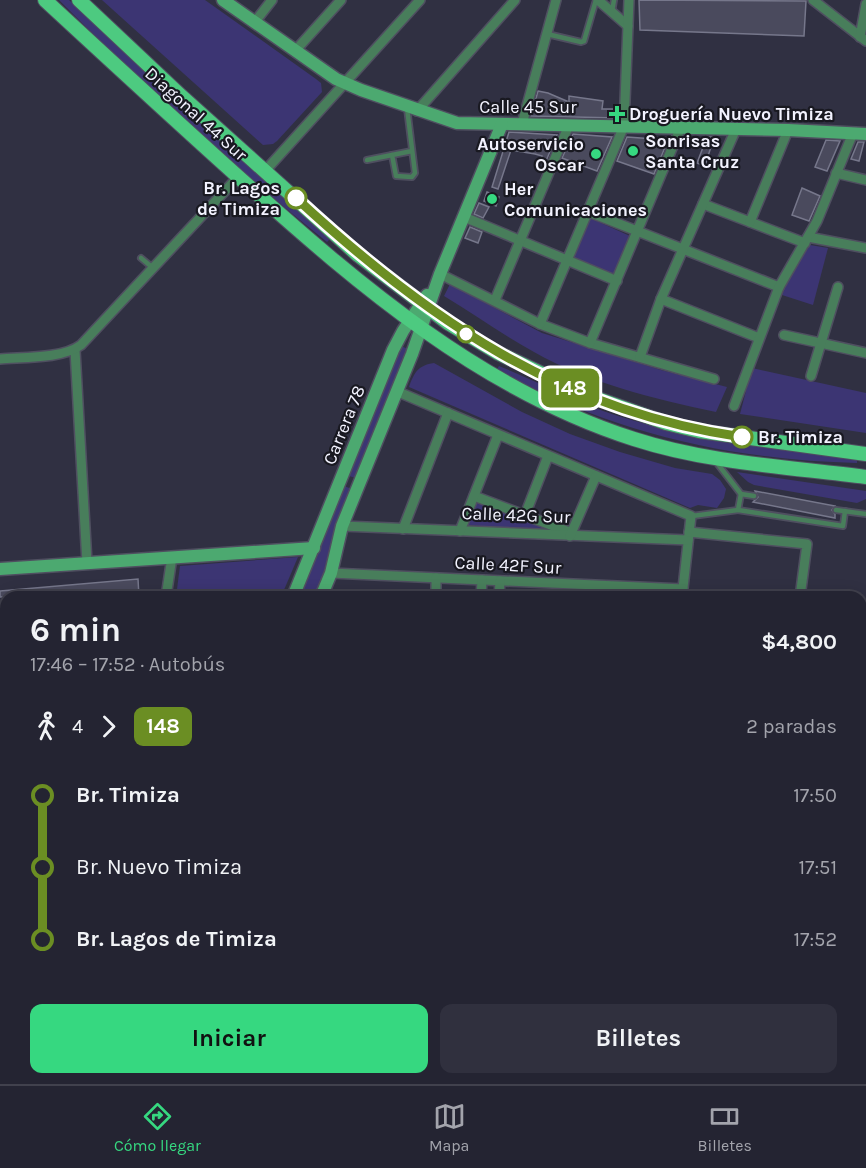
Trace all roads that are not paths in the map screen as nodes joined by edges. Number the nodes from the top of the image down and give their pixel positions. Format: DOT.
graph roads {
  1 [pos="45,0"];
  2 [pos="79,0"];
  3 [pos="223,0"];
  4 [pos="272,0"];
  5 [pos="341,0"];
  6 [pos="420,0"];
  7 [pos="515,0"];
  8 [pos="556,0"];
  9 [pos="597,0"];
  10 [pos="614,0"];
  11 [pos="629,0"];
  12 [pos="815,1"];
  13 [pos="866,4"];
  14 [pos="612,12"];
  15 [pos="254,23"];
  16 [pos="628,26"];
  17 [pos="547,34"];
  18 [pos="863,39"];
  19 [pos="295,51"];
  20 [pos="344,83"];
  21 [pos="412,109"];
  22 [pos="502,124"];
  23 [pos="522,124"];
  24 [pos="569,125"];
  25 [pos="624,126"];
  26 [pos="681,128"];
  27 [pos="735,129"];
  28 [pos="788,130"];
  29 [pos="853,133"];
  30 [pos="866,134"];
  31 [pos="412,151"];
  32 [pos="392,155"];
  33 [pos="367,160"];
  34 [pos="265,171"];
  35 [pos="836,173"];
  36 [pos="238,177"];
  37 [pos="866,180"];
  38 [pos="703,204"];
  39 [pos="589,212"];
  40 [pos="464,216"];
  41 [pos="750,222"];
  42 [pos="639,231"];
  43 [pos="520,240"];
  44 [pos="806,240"];
  45 [pos="685,248"];
  46 [pos="866,248"];
  47 [pos="141,258"];
  48 [pos="567,260"];
  49 [pos="153,268"];
  50 [pos="440,274"];
  51 [pos="617,280"];
  52 [pos="778,287"];
  53 [pos="838,287"];
  54 [pos="661,299"];
  55 [pos="495,300"];
  56 [pos="425,306"];
  57 [pos="415,324"];
  58 [pos="540,324"];
  59 [pos="784,336"];
  60 [pos="759,338"];
  61 [pos="590,343"];
  62 [pos="820,343"];
  63 [pos="75,350"];
  64 [pos="866,353"];
  65 [pos="640,357"];
  66 [pos="0,359"];
  67 [pos="811,376"];
  68 [pos="714,379"];
  69 [pos="396,392"];
  70 [pos="738,407"];
  71 [pos="448,413"];
  72 [pos="498,435"];
  73 [pos="866,454"];
  74 [pos="548,456"];
  75 [pos="714,458"];
  76 [pos="596,476"];
  77 [pos="866,477"];
  78 [pos="341,479"];
  79 [pos="358,486"];
  80 [pos="741,494"];
  81 [pos="474,496"];
  82 [pos="754,496"];
  83 [pos="738,510"];
  84 [pos="836,510"];
  85 [pos="845,511"];
  86 [pos="866,514"];
  87 [pos="525,515"];
  88 [pos="691,516"];
  89 [pos="342,526"];
  90 [pos="403,529"];
  91 [pos="460,531"];
  92 [pos="571,534"];
  93 [pos="689,536"];
  94 [pos="314,548"];
  95 [pos="172,557"];
  96 [pos="87,563"];
  97 [pos="0,569"];
  98 [pos="331,573"];
  99 [pos="436,578"];
  100 [pos="483,580"];
  101 [pos="500,581"];
  102 [pos="167,591"];
  103 [pos="296,591"];
  104 [pos="324,591"];
  105 [pos="436,591"];
  106 [pos="482,591"];
  107 [pos="499,591"];
  108 [pos="621,591"];
  109 [pos="682,591"];
  110 [pos="801,591"];
  1 -- 36 [label="main road, Diagonal 44 Sur"];
  2 -- 34 [label="main road, Diagonal 44 Sur"];
  3 -- 15 [label="street, Calle 45 Sur"];
  4 -- 15 [label="street"];
  5 -- 19 [label="street"];
  6 -- 20 [label="street"];
  7 -- 21 [label="street"];
  8 -- 17 [label="street"];
  9 -- 14 [label="street"];
  9 -- 17 [label="lane"];
  10 -- 14 [label="lane"];
  11 -- 16 [label="street"];
  12 -- 18 [label="street"];
  13 -- 18 [label="street"];
  14 -- 16 [label="street"];
  15 -- 19 [label="street, Calle 45 Sur"];
  16 -- 25 [label="street"];
  17 -- 23 [label="street"];
  19 -- 20 [label="street, Calle 45 Sur"];
  20 -- 21 [label="street, Calle 45 Sur"];
  20 -- 34 [label="street"];
  21 -- 22 [label="street, Calle 45 Sur"];
  21 -- 31 [label="lane"];
  22 -- 23 [label="street, Calle 45 Sur"];
  22 -- 40 [label="street, Carrera 78"];
  23 -- 24 [label="street, Calle 45 Sur"];
  24 -- 25 [label="street, Calle 45 Sur"];
  24 -- 43 [label="street"];
  25 -- 26 [label="street, Calle 45 Sur"];
  25 -- 39 [label="street"];
  26 -- 27 [label="street, Calle 45 Sur"];
  26 -- 42 [label="street"];
  27 -- 28 [label="street, Calle 45 Sur"];
  27 -- 38 [label="street"];
  28 -- 29 [label="street, Calle 45 Sur"];
  28 -- 41 [label="street"];
  29 -- 30 [label="street, Calle 45 Sur"];
  29 -- 35 [label="street"];
  31 -- 32 [label="lane"];
  31 -- 32 [label="lane"];
  32 -- 33 [label="lane"];
  34 -- 56 [label="main road, Diagonal 44 Sur"];
  35 -- 37 [label="street"];
  35 -- 44 [label="street"];
  36 -- 49 [label="street"];
  36 -- 57 [label="main road, Diagonal 44 Sur"];
  38 -- 41 [label="street"];
  38 -- 45 [label="street"];
  39 -- 42 [label="street"];
  39 -- 48 [label="street"];
  40 -- 43 [label="street"];
  40 -- 50 [label="street, Carrera 78"];
  41 -- 44 [label="street"];
  42 -- 45 [label="street"];
  42 -- 51 [label="street"];
  43 -- 48 [label="street"];
  43 -- 55 [label="street"];
  44 -- 46 [label="street"];
  44 -- 52 [label="street"];
  45 -- 52 [label="street"];
  45 -- 54 [label="street"];
  47 -- 49 [label="lane"];
  48 -- 51 [label="street"];
  48 -- 58 [label="street"];
  49 -- 63 [label="street"];
  50 -- 55 [label="street"];
  50 -- 56 [label="street, Carrera 78"];
  51 -- 61 [label="street"];
  52 -- 60 [label="street"];
  53 -- 62 [label="street"];
  54 -- 60 [label="street"];
  54 -- 65 [label="street"];
  55 -- 58 [label="street"];
  56 -- 57 [label="street, Carrera 78"];
  56 -- 73 [label="main road, Diagonal 44 Sur"];
  57 -- 69 [label="street, Carrera 78"];
  57 -- 75 [label="main road, Diagonal 44 Sur"];
  57 -- 78 [label="street, Carrera 78"];
  58 -- 61 [label="street"];
  59 -- 62 [label="street"];
  60 -- 70 [label="street"];
  61 -- 65 [label="street"];
  62 -- 64 [label="street"];
  62 -- 67 [label="street"];
  63 -- 66 [label="street"];
  63 -- 96 [label="street"];
  65 -- 68 [label="street"];
  69 -- 71 [label="street"];
  69 -- 79 [label="street, Carrera 78"];
  71 -- 72 [label="street"];
  71 -- 90 [label="street"];
  72 -- 74 [label="street"];
  72 -- 81 [label="street"];
  74 -- 76 [label="street"];
  74 -- 87 [label="street"];
  75 -- 77 [label="main road, Diagonal 44 Sur"];
  75 -- 80 [label="lane"];
  76 -- 88 [label="street"];
  76 -- 92 [label="street"];
  78 -- 79 [label="street"];
  78 -- 94 [label="street, Carrera 78"];
  79 -- 89 [label="street, Carrera 78"];
  80 -- 82 [label="lane"];
  80 -- 83 [label="lane"];
  81 -- 87 [label="street"];
  81 -- 91 [label="street"];
  83 -- 85 [label="lane"];
  83 -- 88 [label="lane"];
  84 -- 85 [label="lane"];
  85 -- 86 [label="lane"];
  87 -- 92 [label="street"];
  88 -- 93 [label="street"];
  89 -- 90 [label="street, Calle 42G Sur"];
  89 -- 98 [label="street, Carrera 78"];
  90 -- 91 [label="street, Calle 42G Sur"];
  91 -- 92 [label="street, Calle 42G Sur"];
  92 -- 93 [label="street, Calle 42G Sur"];
  93 -- 109 [label="street"];
  93 -- 110 [label="street, Calle 42G Sur"];
  94 -- 95 [label="street"];
  94 -- 103 [label="street, Carrera 78"];
  95 -- 96 [label="street"];
  95 -- 102 [label="street"];
  96 -- 97 [label="street"];
  98 -- 99 [label="street, Calle 42F Sur"];
  98 -- 104 [label="street, Carrera 78"];
  99 -- 100 [label="street, Calle 42F Sur"];
  99 -- 105 [label="street"];
  100 -- 101 [label="street, Calle 42F Sur"];
  100 -- 106 [label="street"];
  101 -- 107 [label="street"];
  101 -- 108 [label="street, Calle 42F Sur"];
}
